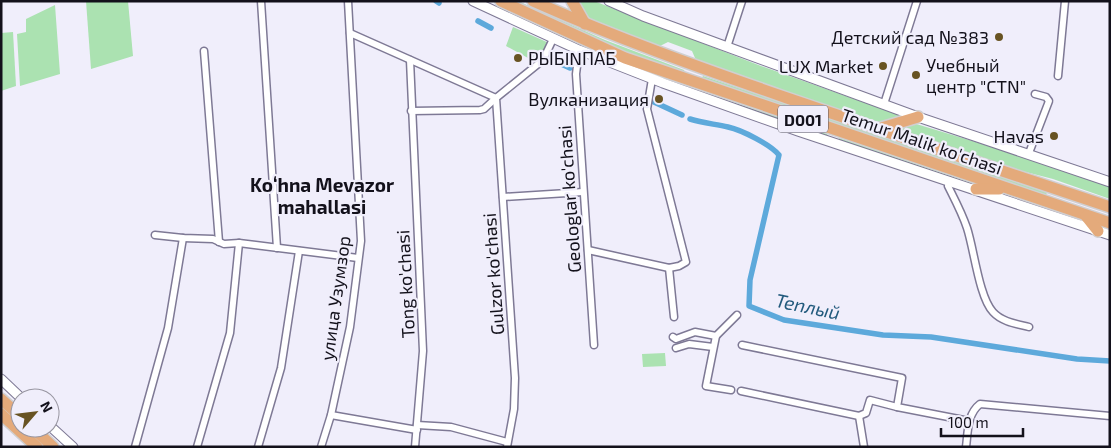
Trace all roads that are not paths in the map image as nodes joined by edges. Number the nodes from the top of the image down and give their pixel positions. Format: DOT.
graph roads {
  1 [pos="262,1"];
  2 [pos="348,1"];
  3 [pos="473,1"];
  4 [pos="501,1"];
  5 [pos="533,1"];
  6 [pos="572,1"];
  7 [pos="609,1"];
  8 [pos="742,1"];
  9 [pos="917,1"];
  10 [pos="1065,1"];
  11 [pos="585,24"];
  12 [pos="350,33"];
  13 [pos="553,39"];
  14 [pos="727,47"];
  15 [pos="579,50"];
  16 [pos="204,51"];
  17 [pos="410,60"];
  18 [pos="698,66"];
  19 [pos="1058,76"];
  20 [pos="652,79"];
  21 [pos="692,82"];
  22 [pos="1034,94"];
  23 [pos="496,98"];
  24 [pos="884,104"];
  25 [pos="411,111"];
  26 [pos="918,116"];
  27 [pos="878,129"];
  28 [pos="1029,153"];
  29 [pos="949,180"];
  30 [pos="1110,182"];
  31 [pos="976,189"];
  32 [pos="1007,189"];
  33 [pos="584,192"];
  34 [pos="502,197"];
  35 [pos="1110,207"];
  36 [pos="1085,215"];
  37 [pos="1110,223"];
  38 [pos="1098,231"];
  39 [pos="155,235"];
  40 [pos="1110,235"];
  41 [pos="183,238"];
  42 [pos="219,242"];
  43 [pos="240,243"];
  44 [pos="277,248"];
  45 [pos="588,250"];
  46 [pos="299,251"];
  47 [pos="358,258"];
  48 [pos="669,268"];
  49 [pos="737,315"];
  50 [pos="674,317"];
  51 [pos="1028,327"];
  52 [pos="716,336"];
  53 [pos="673,337"];
  54 [pos="594,345"];
  55 [pos="742,345"];
  56 [pos="713,347"];
  57 [pos="676,348"];
  58 [pos="1,379"];
  59 [pos="10,388"];
  60 [pos="731,390"];
  61 [pos="741,391"];
  62 [pos="897,406"];
  63 [pos="1,414"];
  64 [pos="331,415"];
  65 [pos="859,416"];
  66 [pos="1110,416"];
  67 [pos="969,421"];
  68 [pos="417,427"];
  69 [pos="60,435"];
  70 [pos="44,438"];
  71 [pos="507,444"];
  72 [pos="37,447"];
  73 [pos="53,447"];
  74 [pos="73,447"];
  75 [pos="135,447"];
  76 [pos="197,447"];
  77 [pos="258,447"];
  78 [pos="320,447"];
  79 [pos="415,447"];
  80 [pos="864,447"];
  81 [pos="966,447"];
  1 -- 44 [label="street"];
  2 -- 12 [label="street, улица Узумзор"];
  3 -- 13 [label="street"];
  4 -- 21 [label="highway, Temur Malik ko'chasi / D001"];
  5 -- 11 [label="highway, Temur Malik ko'chasi / D001"];
  6 -- 11 [label="highway"];
  7 -- 14 [label="street"];
  8 -- 14 [label="street"];
  9 -- 24 [label="street"];
  10 -- 19 [label="street"];
  11 -- 18 [label="highway, Temur Malik ko'chasi / D001"];
  12 -- 17 [label="street"];
  12 -- 47 [label="street, улица Узумзор"];
  13 -- 15 [label="street"];
  13 -- 23 [label="street"];
  14 -- 24 [label="street"];
  15 -- 20 [label="street"];
  15 -- 33 [label="street, Geologlar ko'chasi"];
  16 -- 42 [label="street"];
  17 -- 23 [label="street"];
  17 -- 25 [label="street, Tong ko'chasi"];
  18 -- 21 [label="highway"];
  18 -- 27 [label="highway, Temur Malik ko'chasi / D001"];
  20 -- 29 [label="street"];
  20 -- 48 [label="street"];
  21 -- 32 [label="highway, Temur Malik ko'chasi / D001"];
  22 -- 28 [label="street"];
  23 -- 25 [label="street"];
  23 -- 34 [label="street, Gulzor ko'chasi"];
  24 -- 26 [label="street"];
  25 -- 68 [label="street, Tong ko'chasi"];
  26 -- 27 [label="highway"];
  26 -- 28 [label="street"];
  27 -- 35 [label="highway, Temur Malik ko'chasi / D001"];
  28 -- 30 [label="street"];
  29 -- 31 [label="street"];
  29 -- 51 [label="street"];
  31 -- 32 [label="highway"];
  31 -- 38 [label="street"];
  32 -- 36 [label="highway, Temur Malik ko'chasi / D001"];
  33 -- 34 [label="street"];
  33 -- 45 [label="street, Geologlar ko'chasi"];
  34 -- 71 [label="street, Gulzor ko'chasi"];
  36 -- 37 [label="highway, Temur Malik ko'chasi / D001"];
  36 -- 38 [label="highway"];
  38 -- 40 [label="street"];
  39 -- 41 [label="street"];
  41 -- 42 [label="street"];
  41 -- 75 [label="street"];
  42 -- 43 [label="street"];
  43 -- 44 [label="street"];
  43 -- 76 [label="street"];
  44 -- 46 [label="street"];
  45 -- 48 [label="street"];
  45 -- 54 [label="street, Geologlar ko'chasi"];
  46 -- 47 [label="street"];
  46 -- 77 [label="street"];
  47 -- 64 [label="street, улица Узумзор"];
  48 -- 50 [label="street"];
  49 -- 52 [label="street"];
  52 -- 53 [label="street"];
  52 -- 56 [label="street"];
  55 -- 62 [label="street"];
  56 -- 57 [label="street"];
  56 -- 60 [label="street"];
  58 -- 59 [label="street"];
  61 -- 65 [label="street"];
  62 -- 65 [label="street"];
  62 -- 67 [label="street"];
  63 -- 72 [label="highway"];
  64 -- 68 [label="street"];
  64 -- 78 [label="street, улица Узумзор"];
  65 -- 80 [label="street"];
  66 -- 67 [label="street"];
  67 -- 81 [label="street"];
  68 -- 71 [label="street"];
  68 -- 79 [label="street, Tong ko'chasi"];
  69 -- 74 [label="street"];
  70 -- 73 [label="highway"];
}
